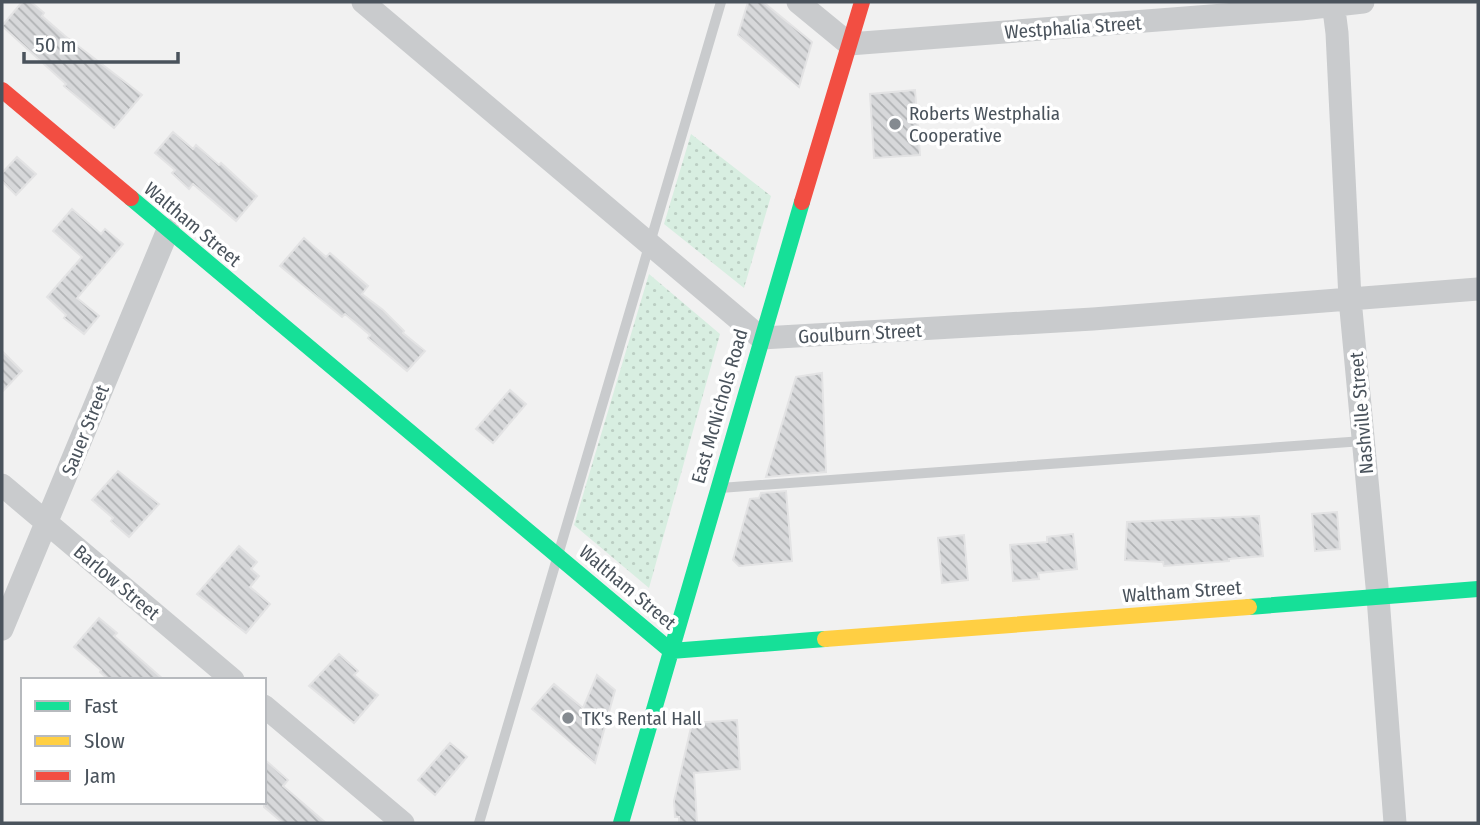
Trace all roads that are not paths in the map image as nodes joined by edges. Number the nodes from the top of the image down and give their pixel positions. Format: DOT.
graph roads {
  1 [pos="363,2"];
  2 [pos="720,2"];
  3 [pos="798,2"];
  4 [pos="862,2"];
  5 [pos="1363,2"];
  6 [pos="1334,4"];
  7 [pos="849,44"];
  8 [pos="2,90"];
  9 [pos="168,230"];
  10 [pos="649,242"];
  11 [pos="1478,289"];
  12 [pos="1350,299"];
  13 [pos="761,338"];
  14 [pos="1363,441"];
  15 [pos="2,485"];
  16 [pos="718,488"];
  17 [pos="46,523"];
  18 [pos="557,555"];
  19 [pos="1478,589"];
  20 [pos="1378,597"];
  21 [pos="2,629"];
  22 [pos="671,651"];
  23 [pos="231,678"];
  24 [pos="266,708"];
  25 [pos="403,823"];
  26 [pos="479,823"];
  27 [pos="621,823"];
  28 [pos="1395,823"];
  1 -- 10 [label="street"];
  2 -- 10 [label="lane"];
  3 -- 7 [label="street"];
  4 -- 7 [label="street, East McNichols Road"];
  5 -- 6 [label="street, Westphalia Street"];
  6 -- 7 [label="street, Westphalia Street"];
  6 -- 12 [label="street, Nashville Street"];
  7 -- 13 [label="street, East McNichols Road"];
  8 -- 9 [label="street, Waltham Street"];
  9 -- 17 [label="street, Sauer Street"];
  9 -- 18 [label="street, Waltham Street"];
  10 -- 13 [label="street"];
  10 -- 18 [label="lane"];
  11 -- 12 [label="street, Goulburn Street"];
  12 -- 13 [label="street, Goulburn Street"];
  12 -- 14 [label="street, Nashville Street"];
  13 -- 16 [label="street, East McNichols Road"];
  14 -- 16 [label="lane"];
  14 -- 20 [label="street, Nashville Street"];
  15 -- 17 [label="street, Barlow Street"];
  16 -- 22 [label="street, East McNichols Road"];
  17 -- 21 [label="street, Sauer Street"];
  17 -- 23 [label="street, Barlow Street"];
  18 -- 22 [label="street, Waltham Street"];
  18 -- 26 [label="lane"];
  19 -- 20 [label="street, Waltham Street"];
  20 -- 22 [label="street, Waltham Street"];
  20 -- 28 [label="street, Nashville Street"];
  22 -- 27 [label="street, East McNichols Road"];
  24 -- 25 [label="street"];
}
